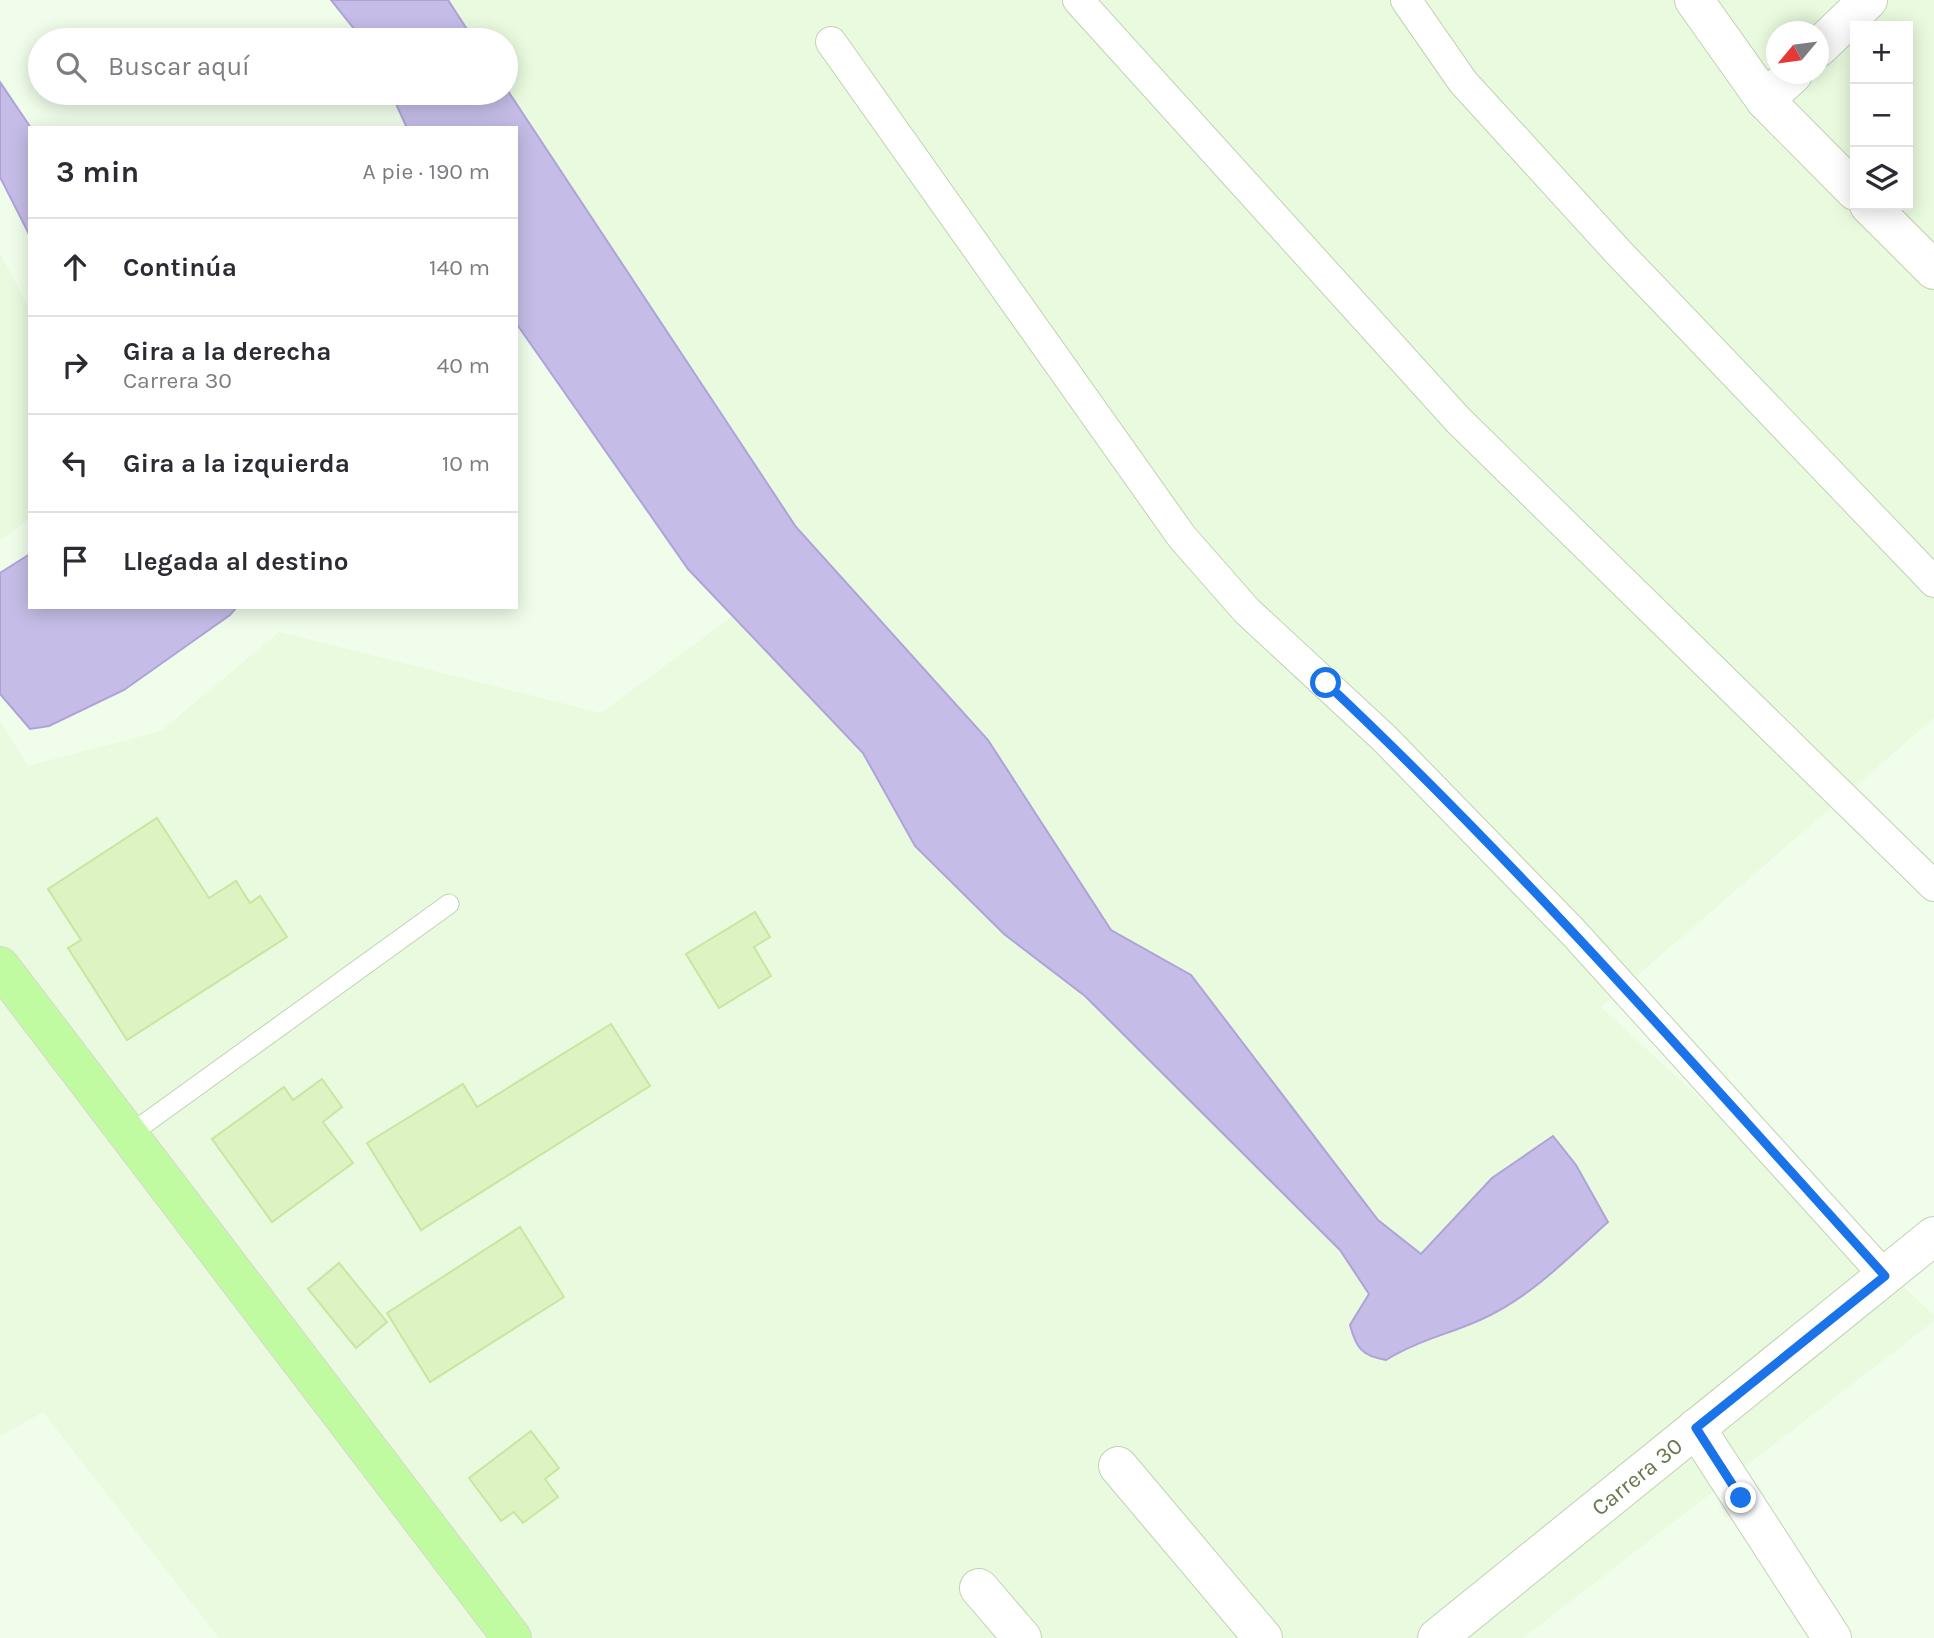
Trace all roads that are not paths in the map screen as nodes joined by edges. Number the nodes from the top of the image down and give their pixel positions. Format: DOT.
graph roads {
  1 [pos="1077,0"];
  2 [pos="1406,0"];
  3 [pos="1695,0"];
  4 [pos="1868,0"];
  5 [pos="1829,37"];
  6 [pos="831,42"];
  7 [pos="1783,84"];
  8 [pos="1766,100"];
  9 [pos="1850,186"];
  10 [pos="1874,210"];
  11 [pos="1934,270"];
  12 [pos="1934,582"];
  13 [pos="1934,886"];
  14 [pos="449,904"];
  15 [pos="0,966"];
  16 [pos="129,1135"];
  17 [pos="1934,1236"];
  18 [pos="1885,1276"];
  19 [pos="1696,1428"];
  20 [pos="1118,1466"];
  21 [pos="979,1588"];
  22 [pos="512,1638"];
  23 [pos="1022,1638"];
  24 [pos="1263,1638"];
  25 [pos="1437,1638"];
  26 [pos="1832,1638"];
  1 -- 13 [label="street"];
  2 -- 12 [label="street"];
  3 -- 8 [label="street"];
  4 -- 5 [label="street"];
  6 -- 18 [label="street"];
  7 -- 8 [label="street"];
  8 -- 9 [label="street"];
  10 -- 11 [label="street"];
  14 -- 16 [label="lane"];
  15 -- 16 [label="main road"];
  16 -- 22 [label="main road"];
  17 -- 18 [label="street, Carrera 30"];
  18 -- 19 [label="street, Carrera 30"];
  19 -- 25 [label="street, Carrera 30"];
  19 -- 26 [label="street"];
  20 -- 24 [label="street"];
  21 -- 23 [label="street"];
}
